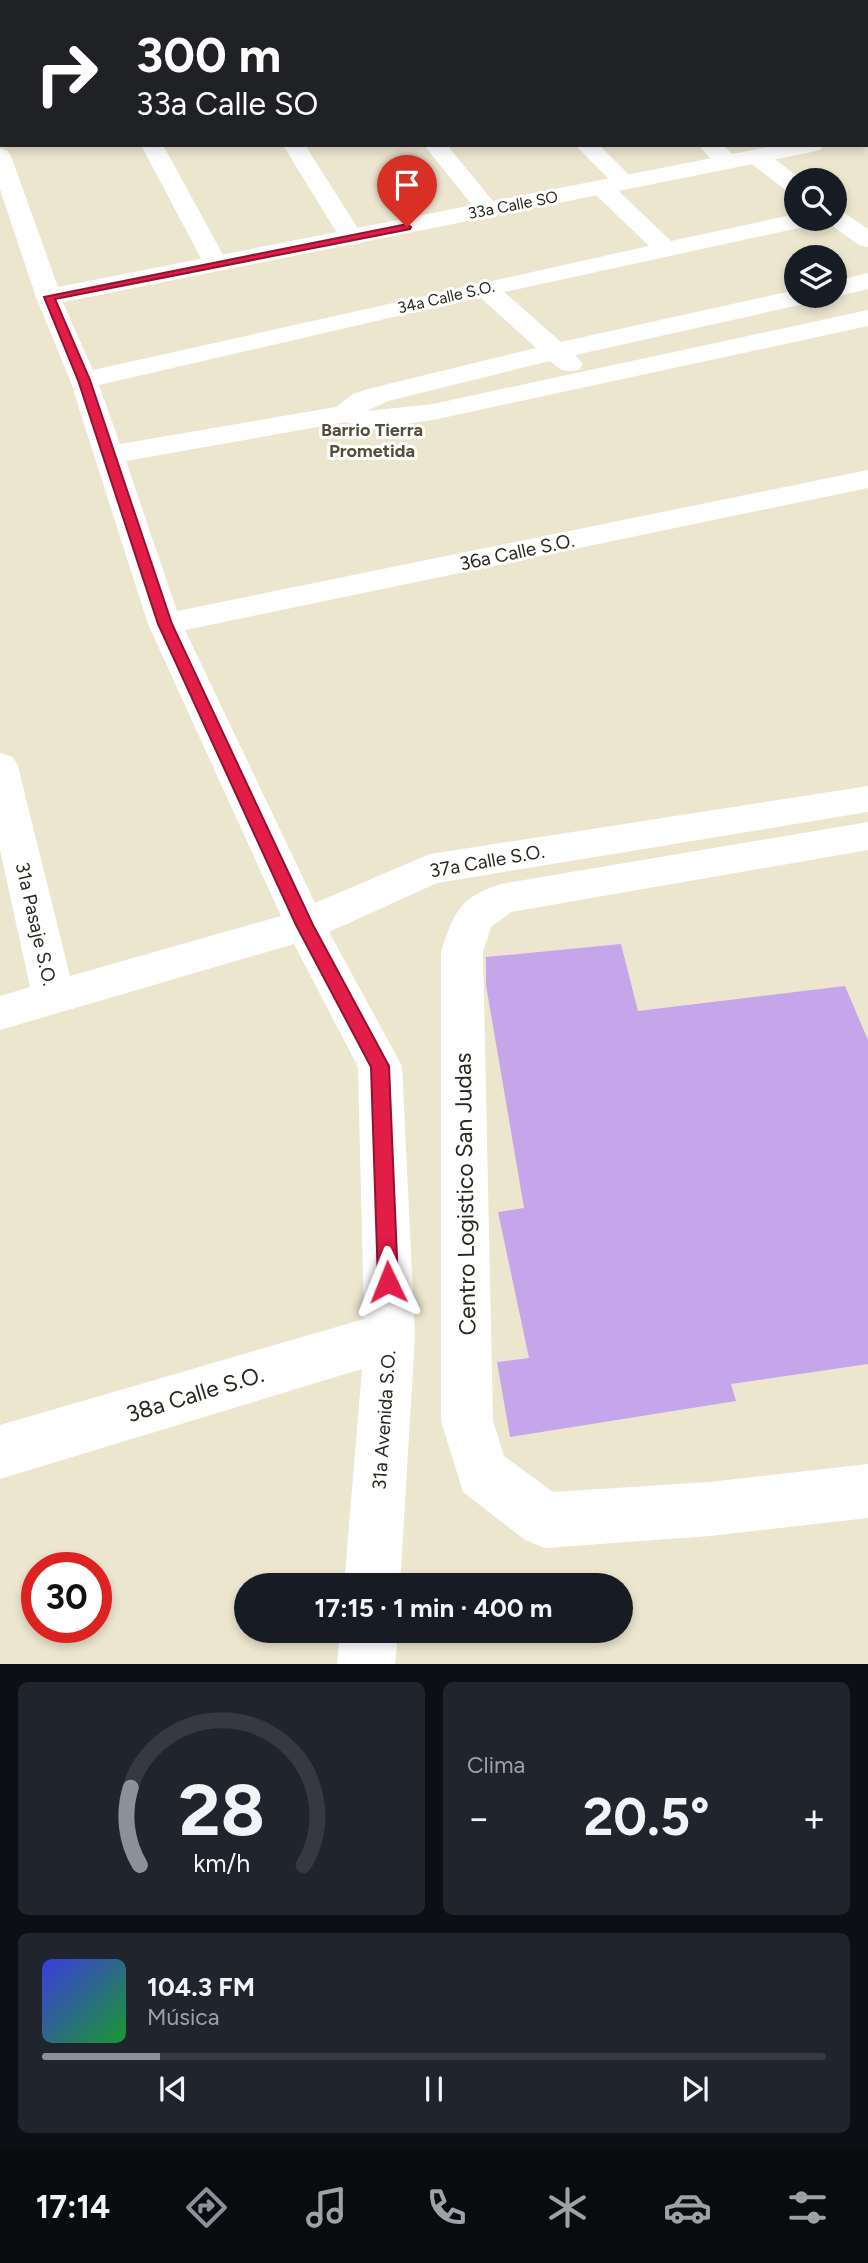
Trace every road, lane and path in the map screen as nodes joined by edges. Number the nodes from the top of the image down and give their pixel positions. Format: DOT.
graph roads {
  1 [pos="153,147"];
  2 [pos="295,147"];
  3 [pos="437,147"];
  4 [pos="588,147"];
  5 [pos="712,147"];
  6 [pos="802,147"];
  7 [pos="0,156"];
  8 [pos="756,156"];
  9 [pos="728,161"];
  10 [pos="784,178"];
  11 [pos="625,183"];
  12 [pos="601,187"];
  13 [pos="858,208"];
  14 [pos="488,210"];
  15 [pos="847,211"];
  16 [pos="784,224"];
  17 [pos="847,224"];
  18 [pos="352,238"];
  19 [pos="868,240"];
  20 [pos="666,249"];
  21 [pos="215,264"];
  22 [pos="868,281"];
  23 [pos="847,286"];
  24 [pos="485,288"];
  25 [pos="49,297"];
  26 [pos="784,300"];
  27 [pos="868,318"];
  28 [pos="554,351"];
  29 [pos="588,379"];
  30 [pos="84,380"];
  31 [pos="345,414"];
  32 [pos="109,455"];
  33 [pos="868,479"];
  34 [pos="165,624"];
  35 [pos="0,766"];
  36 [pos="868,799"];
  37 [pos="868,836"];
  38 [pos="304,925"];
  39 [pos="54,999"];
  40 [pos="0,1013"];
  41 [pos="390,1336"];
  42 [pos="0,1452"];
  43 [pos="868,1491"];
  44 [pos="373,1573"];
  45 [pos="368,1643"];
  46 [pos="366,1664"];
  1 -- 21 [label="street"];
  2 -- 18 [label="street"];
  3 -- 14 [label="street"];
  4 -- 11 [label="street"];
  5 -- 9 [label="street"];
  6 -- 8 [label="street, 33a Calle SO"];
  7 -- 25 [label="street, 31a Avenida S.O."];
  8 -- 9 [label="street, 33a Calle SO"];
  8 -- 10 [label="street"];
  9 -- 11 [label="street, 33a Calle SO"];
  11 -- 12 [label="street, 33a Calle SO"];
  12 -- 14 [label="street, 33a Calle SO"];
  12 -- 20 [label="street"];
  13 -- 15 [label="street"];
  14 -- 18 [label="street, 33a Calle SO"];
  16 -- 20 [label="street, 34a Calle S.O."];
  17 -- 19 [label="street"];
  18 -- 21 [label="street, 33a Calle SO"];
  20 -- 24 [label="street, 34a Calle S.O."];
  21 -- 25 [label="street, 33a Calle SO"];
  22 -- 23 [label="street"];
  24 -- 28 [label="street"];
  24 -- 30 [label="street, 34a Calle S.O."];
  25 -- 30 [label="street, 31a Avenida S.O."];
  26 -- 28 [label="street"];
  27 -- 29 [label="street"];
  28 -- 29 [label="street"];
  28 -- 31 [label="street"];
  29 -- 31 [label="street"];
  30 -- 32 [label="street, 31a Avenida S.O."];
  31 -- 32 [label="street"];
  32 -- 34 [label="street, 31a Avenida S.O."];
  33 -- 34 [label="street, 36a Calle S.O."];
  34 -- 38 [label="street, 31a Avenida S.O."];
  35 -- 39 [label="street, 31a Pasaje S.O."];
  36 -- 38 [label="street, 37a Calle S.O."];
  37 -- 43 [label="street, Centro Logistico San Judas"];
  38 -- 39 [label="street, 37a Calle S.O."];
  38 -- 41 [label="street, 31a Avenida S.O."];
  39 -- 40 [label="street, 37a Calle S.O."];
  41 -- 42 [label="street, 38a Calle S.O."];
  41 -- 44 [label="street, 31a Avenida S.O."];
  45 -- 46 [label="street"];
}
